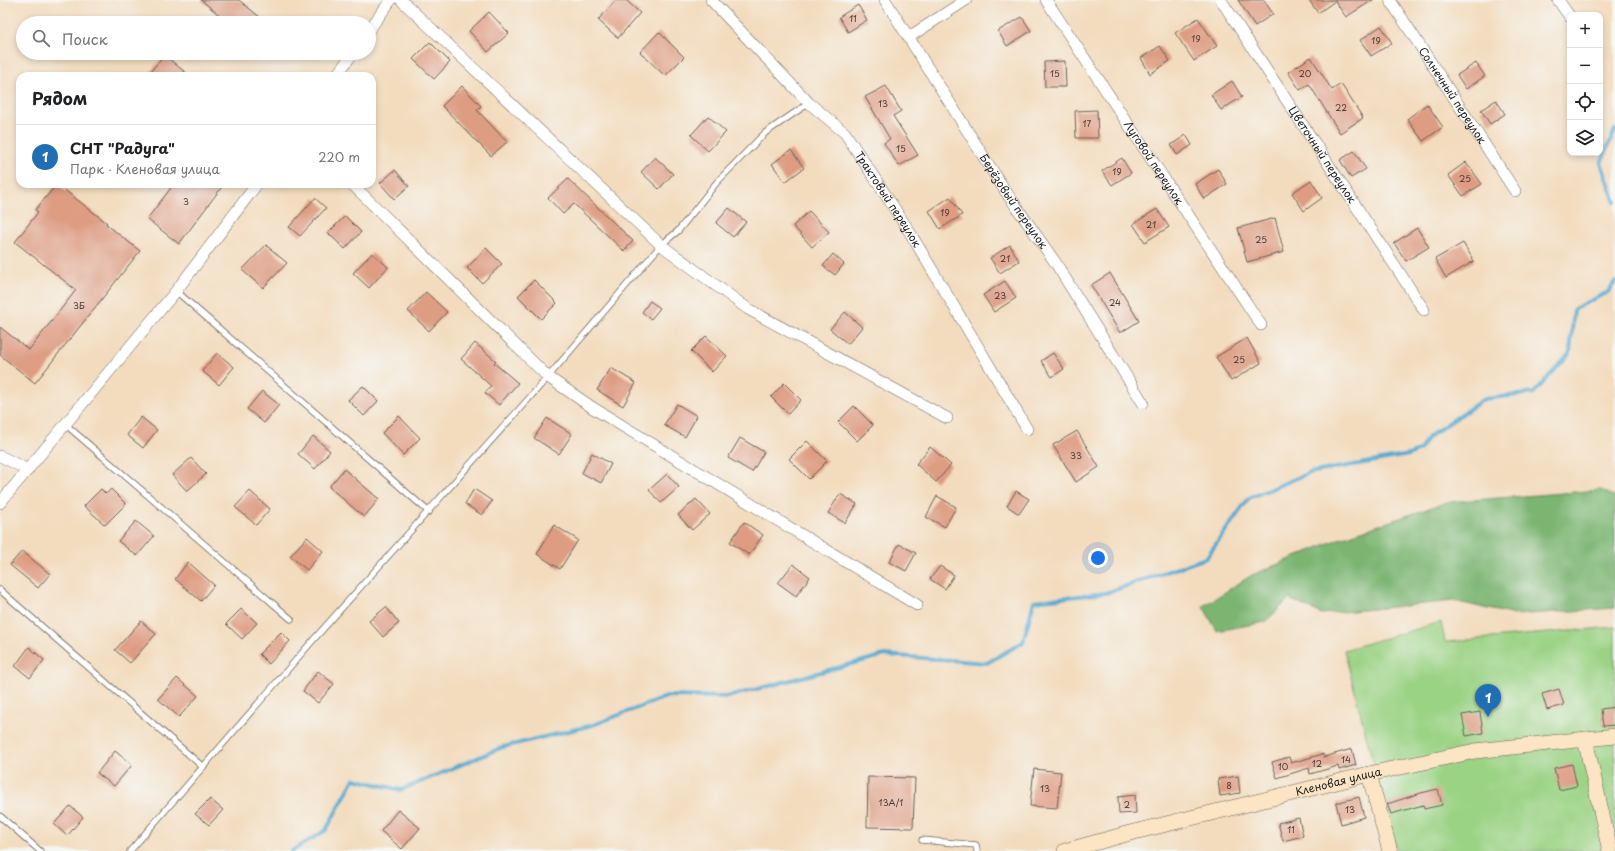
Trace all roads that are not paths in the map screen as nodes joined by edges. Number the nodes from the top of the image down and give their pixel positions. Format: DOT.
graph roads {
  1 [pos="391,0"];
  2 [pos="401,0"];
  3 [pos="711,0"];
  4 [pos="885,0"];
  5 [pos="966,0"];
  6 [pos="1046,0"];
  7 [pos="1221,0"];
  8 [pos="1390,0"];
  9 [pos="1558,0"];
  10 [pos="1567,14"];
  11 [pos="376,20"];
  12 [pos="909,37"];
  13 [pos="348,60"];
  14 [pos="339,72"];
  15 [pos="809,104"];
  16 [pos="254,188"];
  17 [pos="356,188"];
  18 [pos="1515,191"];
  19 [pos="661,245"];
  20 [pos="176,291"];
  21 [pos="1424,310"];
  22 [pos="1262,325"];
  23 [pos="548,377"];
  24 [pos="1143,403"];
  25 [pos="947,418"];
  26 [pos="65,424"];
  27 [pos="1027,429"];
  28 [pos="0,456"];
  29 [pos="28,470"];
  30 [pos="0,503"];
  31 [pos="429,512"];
  32 [pos="0,590"];
  33 [pos="917,605"];
  34 [pos="291,619"];
  35 [pos="1615,736"];
  36 [pos="1585,739"];
  37 [pos="203,767"];
  38 [pos="1369,774"];
  39 [pos="0,816"];
  40 [pos="922,840"];
  41 [pos="40,851"];
  42 [pos="130,851"];
  43 [pos="977,851"];
  44 [pos="1065,851"];
  45 [pos="1390,851"];
  46 [pos="1610,851"];
  1 -- 11 [label="street"];
  2 -- 19 [label="street"];
  3 -- 15 [label="street, Трактовый переулок"];
  4 -- 12 [label="street, Берёзовый переулок"];
  5 -- 12 [label="street"];
  6 -- 22 [label="street, Луговой переулок"];
  7 -- 21 [label="street, Цветочный переулок"];
  8 -- 18 [label="street, Солнечный переулок"];
  9 -- 10 [label="street"];
  12 -- 24 [label="street, Берёзовый переулок"];
  13 -- 14 [label="street"];
  15 -- 19 [label="lane"];
  15 -- 27 [label="street, Трактовый переулок"];
  16 -- 20 [label="street"];
  17 -- 23 [label="street"];
  19 -- 23 [label="lane"];
  19 -- 25 [label="street"];
  20 -- 26 [label="street"];
  20 -- 31 [label="lane"];
  23 -- 31 [label="lane"];
  23 -- 33 [label="street"];
  26 -- 29 [label="street"];
  26 -- 34 [label="lane"];
  28 -- 29 [label="street"];
  29 -- 30 [label="street"];
  31 -- 37 [label="lane"];
  32 -- 37 [label="lane"];
  35 -- 36 [label="street, Кленовая улица"];
  36 -- 38 [label="street, Кленовая улица"];
  36 -- 46 [label="street"];
  37 -- 42 [label="lane"];
  38 -- 44 [label="street, Кленовая улица"];
  38 -- 45 [label="street"];
  39 -- 41 [label="lane"];
  40 -- 43 [label="lane"];
}
